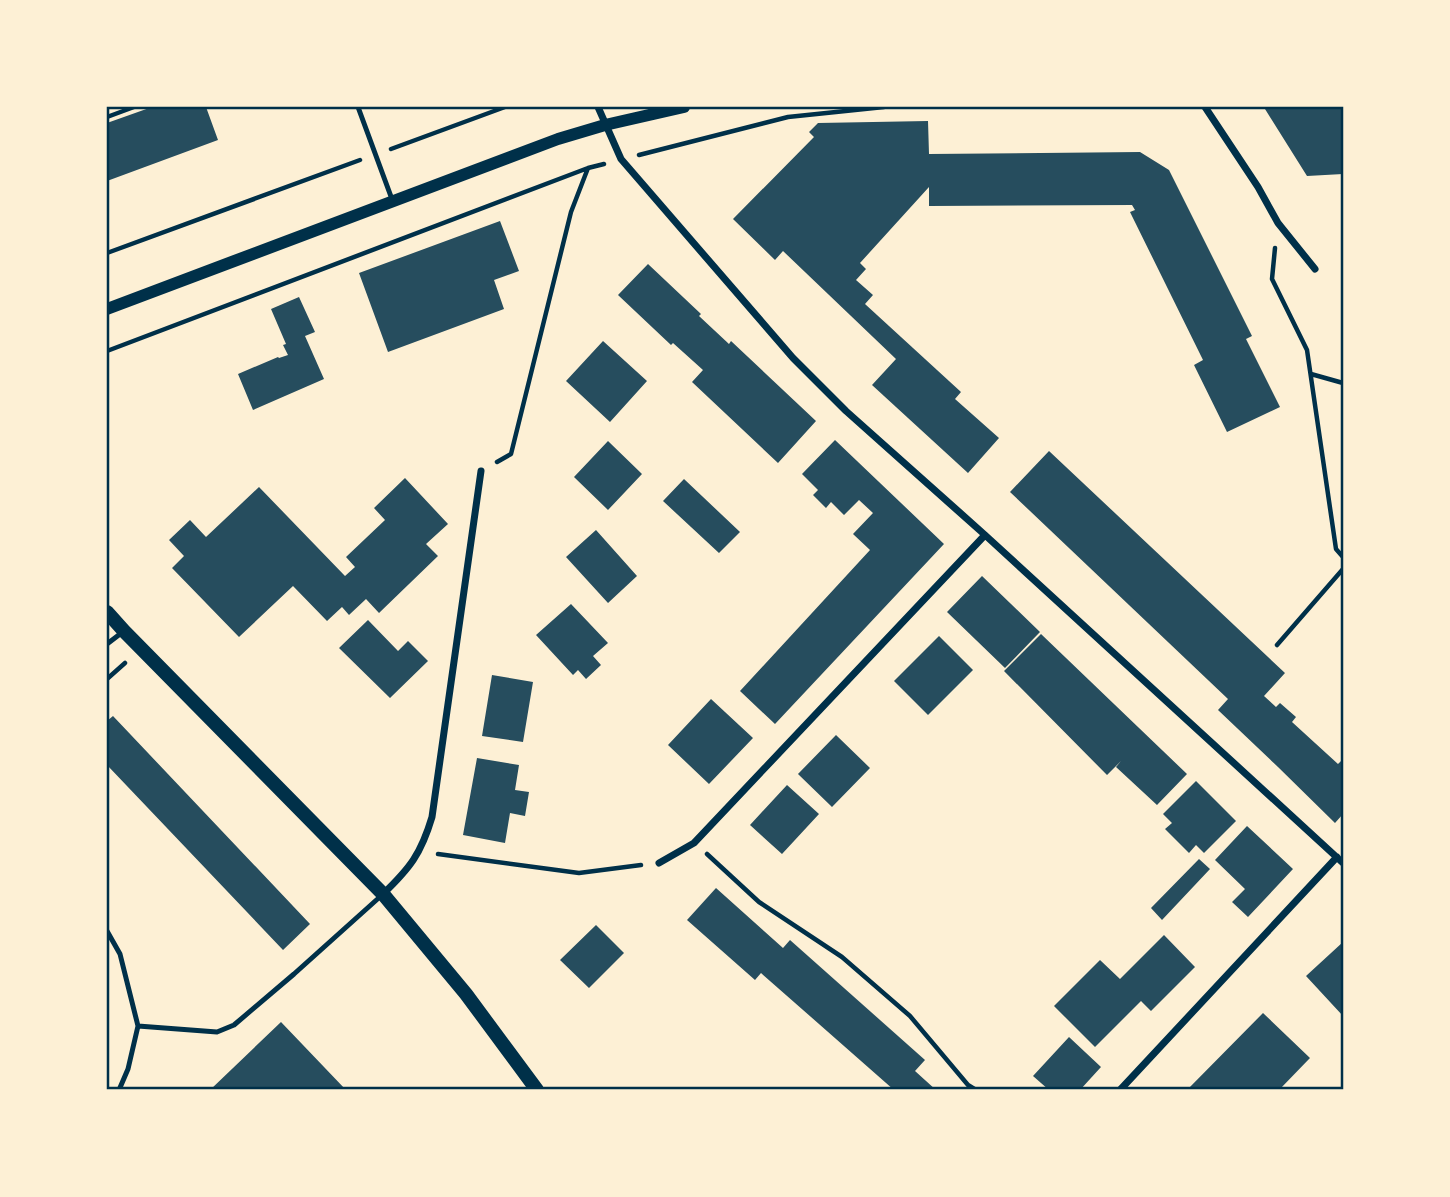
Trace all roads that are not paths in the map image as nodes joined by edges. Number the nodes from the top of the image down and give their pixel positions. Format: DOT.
graph roads {
  1 [pos="358,107"];
  2 [pos="598,107"];
  3 [pos="684,107"];
  4 [pos="1205,107"];
  5 [pos="605,125"];
  6 [pos="393,202"];
  7 [pos="1315,269"];
  8 [pos="107,310"];
  9 [pos="481,471"];
  10 [pos="985,535"];
  11 [pos="107,612"];
  12 [pos="124,631"];
  13 [pos="107,644"];
  14 [pos="1340,860"];
  15 [pos="659,863"];
  16 [pos="383,894"];
  17 [pos="107,930"];
  18 [pos="138,1026"];
  19 [pos="119,1090"];
  20 [pos="537,1090"];
  21 [pos="1120,1090"];
  1 -- 6 [label="lane"];
  2 -- 5 [label="street"];
  3 -- 5 [label="street"];
  4 -- 7 [label="street"];
  5 -- 6 [label="street"];
  5 -- 10 [label="street"];
  6 -- 8 [label="street"];
  9 -- 16 [label="street"];
  10 -- 14 [label="street"];
  10 -- 15 [label="street"];
  11 -- 12 [label="main road"];
  12 -- 13 [label="lane"];
  12 -- 16 [label="main road"];
  14 -- 21 [label="street"];
  16 -- 18 [label="lane"];
  16 -- 20 [label="main road"];
  17 -- 18 [label="lane"];
  18 -- 19 [label="lane"];
}
